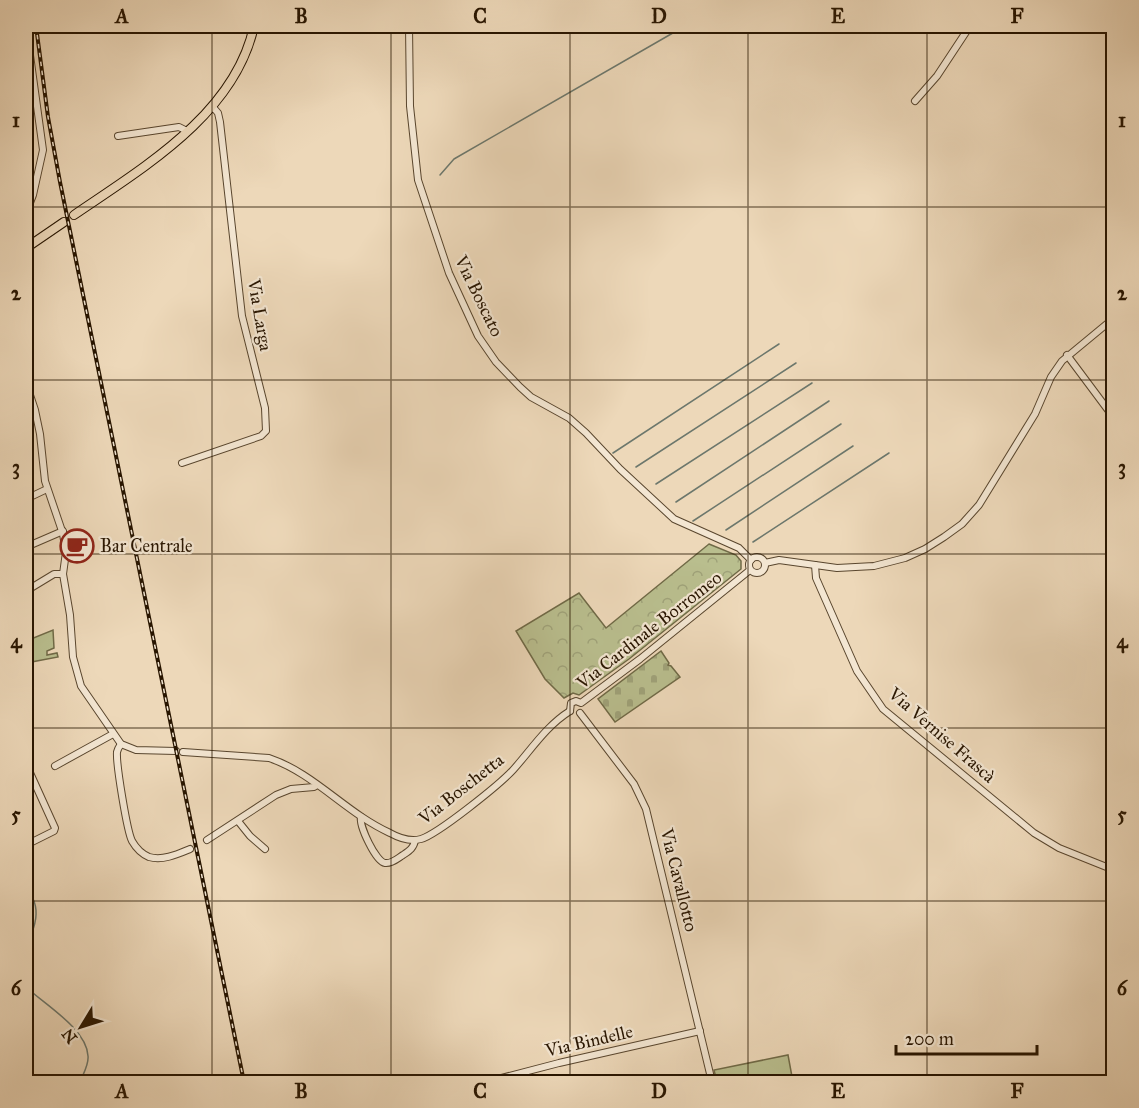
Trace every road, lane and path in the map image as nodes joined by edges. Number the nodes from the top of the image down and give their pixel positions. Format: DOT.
graph roads {
  1 [pos="26,26"];
  2 [pos="254,26"];
  3 [pos="410,26"];
  4 [pos="970,26"];
  5 [pos="915,101"];
  6 [pos="212,106"];
  7 [pos="187,130"];
  8 [pos="118,136"];
  9 [pos="26,213"];
  10 [pos="74,215"];
  11 [pos="64,222"];
  12 [pos="26,248"];
  13 [pos="1113,318"];
  14 [pos="1067,355"];
  15 [pos="26,383"];
  16 [pos="1113,418"];
  17 [pos="182,463"];
  18 [pos="47,489"];
  19 [pos="26,499"];
  20 [pos="63,531"];
  21 [pos="26,547"];
  22 [pos="751,560"];
  23 [pos="765,563"];
  24 [pos="815,565"];
  25 [pos="750,570"];
  26 [pos="63,574"];
  27 [pos="26,591"];
  28 [pos="580,703"];
  29 [pos="570,711"];
  30 [pos="580,713"];
  31 [pos="113,734"];
  32 [pos="121,744"];
  33 [pos="26,764"];
  34 [pos="55,766"];
  35 [pos="28,776"];
  36 [pos="317,785"];
  37 [pos="361,817"];
  38 [pos="238,821"];
  39 [pos="207,840"];
  40 [pos="415,840"];
  41 [pos="26,845"];
  42 [pos="190,849"];
  43 [pos="266,849"];
  44 [pos="1113,870"];
  45 [pos="700,1031"];
  46 [pos="486,1083"];
  47 [pos="712,1083"];
  1 -- 9 [label="street"];
  2 -- 6 [label="main road"];
  3 -- 22 [label="street, Via Boscato"];
  4 -- 5 [label="street"];
  6 -- 7 [label="main road"];
  6 -- 17 [label="street, Via Larga"];
  7 -- 8 [label="street"];
  7 -- 10 [label="main road"];
  11 -- 12 [label="main road"];
  13 -- 14 [label="street, Via Cardinale Borromeo"];
  14 -- 16 [label="street"];
  14 -- 24 [label="street, Via Cardinale Borromeo"];
  15 -- 18 [label="street"];
  18 -- 19 [label="street"];
  18 -- 20 [label="street"];
  20 -- 21 [label="street"];
  20 -- 26 [label="street"];
  22 -- 23 [label="street, Via Cardinale Borromeo"];
  22 -- 25 [label="street"];
  23 -- 24 [label="street, Via Cardinale Borromeo"];
  23 -- 25 [label="street, Via Cardinale Borromeo"];
  24 -- 44 [label="street, Via Vernise Frascà"];
  25 -- 28 [label="street, Via Cardinale Borromeo"];
  26 -- 27 [label="street"];
  26 -- 31 [label="street"];
  28 -- 29 [label="street, Via Cardinale Borromeo"];
  28 -- 30 [label="street"];
  29 -- 30 [label="street"];
  29 -- 40 [label="street, Via Boschetta"];
  30 -- 45 [label="street, Via Cavallotto"];
  31 -- 32 [label="street"];
  31 -- 34 [label="street"];
  32 -- 36 [label="street, Via Boschetta"];
  32 -- 42 [label="street"];
  33 -- 35 [label="street"];
  35 -- 41 [label="street"];
  36 -- 37 [label="street, Via Boschetta"];
  36 -- 38 [label="street"];
  37 -- 40 [label="street, Via Boschetta"];
  37 -- 40 [label="street"];
  38 -- 39 [label="street"];
  38 -- 43 [label="street"];
  45 -- 46 [label="street, Via Bindelle"];
  45 -- 47 [label="street, Via Cavallotto"];
}
